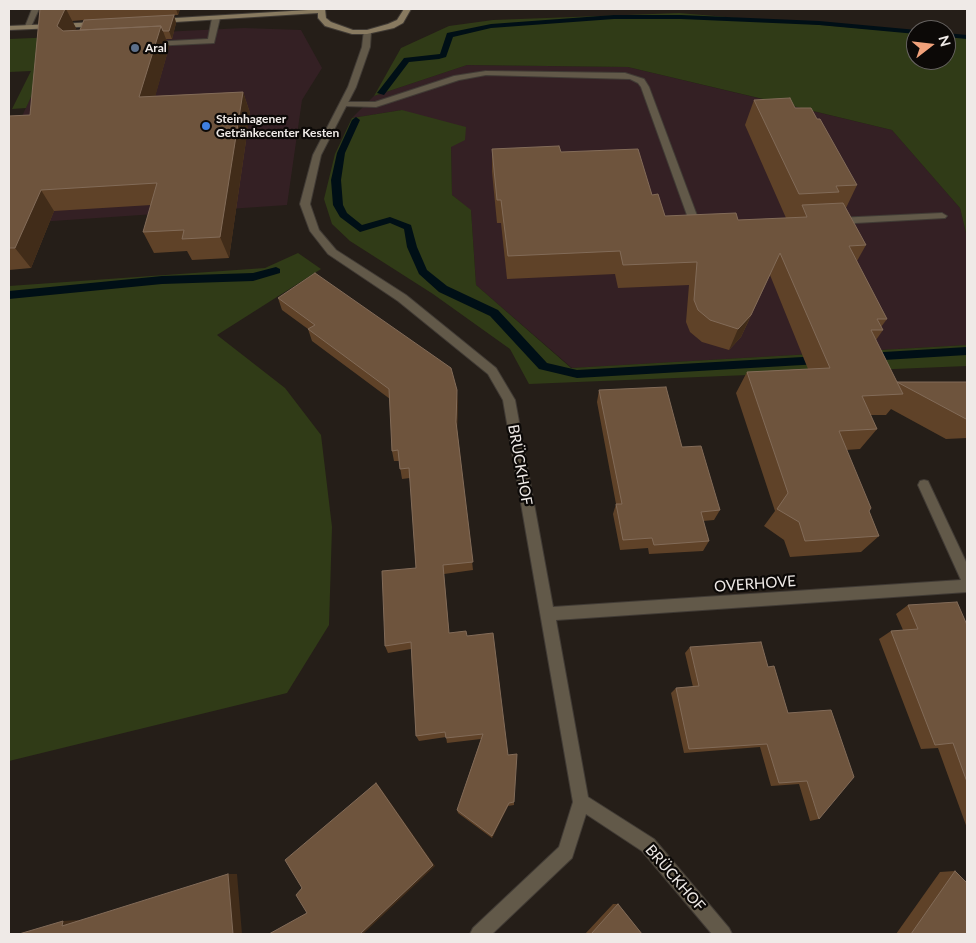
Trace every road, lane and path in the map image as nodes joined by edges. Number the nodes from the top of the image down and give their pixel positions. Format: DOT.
graph roads {
  1 [pos="35,9"];
  2 [pos="408,9"];
  3 [pos="322,10"];
  4 [pos="216,18"];
  5 [pos="152,21"];
  6 [pos="103,24"];
  7 [pos="83,25"];
  8 [pos="9,28"];
  9 [pos="26,28"];
  10 [pos="80,32"];
  11 [pos="367,32"];
  12 [pos="139,44"];
  13 [pos="344,104"];
  14 [pos="942,216"];
  15 [pos="823,222"];
  16 [pos="705,228"];
  17 [pos="924,485"];
  18 [pos="967,578"];
  19 [pos="967,586"];
  20 [pos="546,614"];
  21 [pos="581,802"];
  22 [pos="479,934"];
  23 [pos="723,934"];
  1 -- 9 [label="street"];
  2 -- 11 [label="street"];
  3 -- 4 [label="street"];
  3 -- 11 [label="street"];
  4 -- 5 [label="street"];
  4 -- 12 [label="street"];
  6 -- 7 [label="street"];
  7 -- 9 [label="street"];
  7 -- 10 [label="street"];
  8 -- 9 [label="street"];
  11 -- 13 [label="street, BRÜCKHOF"];
  13 -- 16 [label="street"];
  13 -- 20 [label="street, BRÜCKHOF"];
  14 -- 15 [label="street"];
  17 -- 18 [label="street"];
  19 -- 20 [label="street, OVERHOVE"];
  20 -- 21 [label="street, BRÜCKHOF"];
  21 -- 22 [label="street"];
  21 -- 23 [label="street, BRÜCKHOF"];
}
